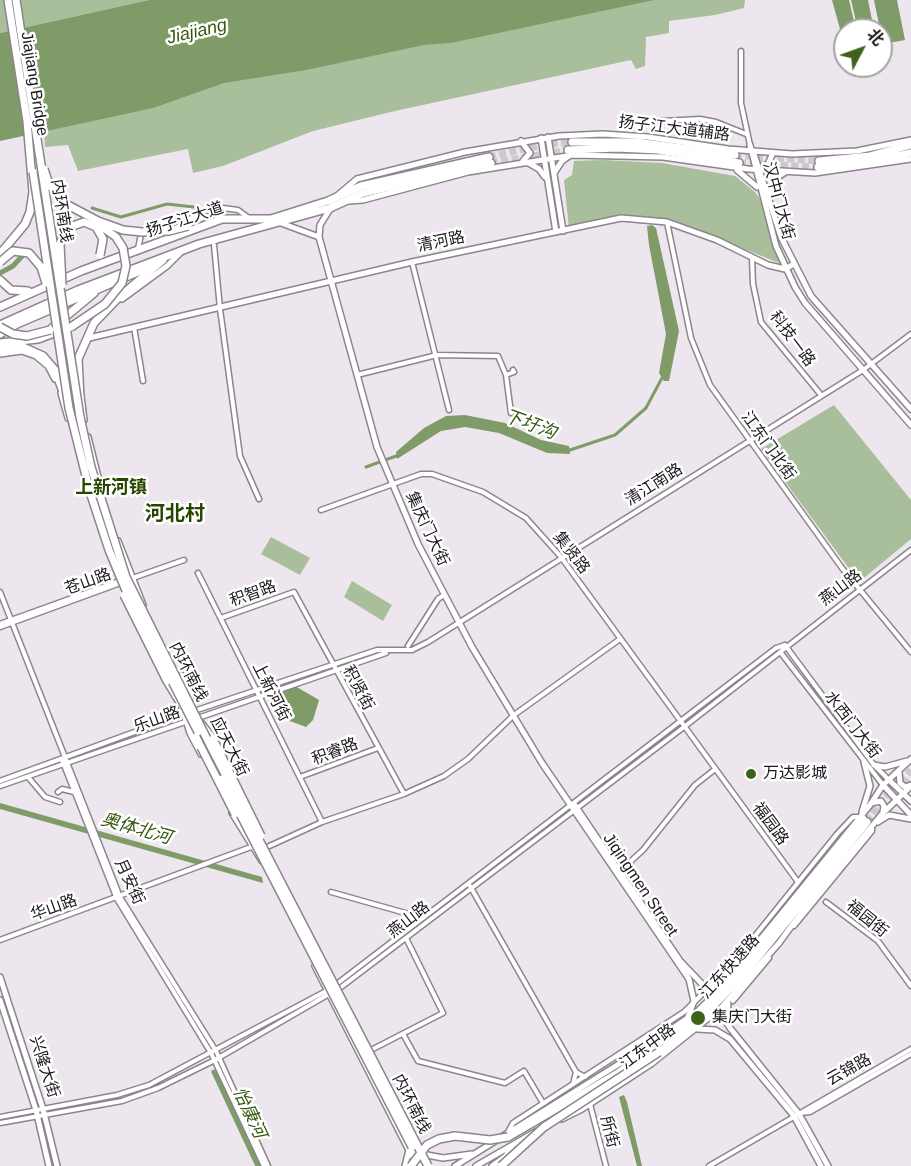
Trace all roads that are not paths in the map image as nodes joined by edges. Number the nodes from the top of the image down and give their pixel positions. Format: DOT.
graph roads {
  1 [pos="8,0"];
  2 [pos="16,0"];
  3 [pos="741,51"];
  4 [pos="642,122"];
  5 [pos="746,134"];
  6 [pos="541,138"];
  7 [pos="548,138"];
  8 [pos="661,138"];
  9 [pos="911,140"];
  10 [pos="520,141"];
  11 [pos="572,142"];
  12 [pos="637,145"];
  13 [pos="911,145"];
  14 [pos="752,149"];
  15 [pos="39,152"];
  16 [pos="569,153"];
  17 [pos="773,153"];
  18 [pos="911,153"];
  19 [pos="735,155"];
  20 [pos="663,157"];
  21 [pos="547,158"];
  22 [pos="911,159"];
  23 [pos="523,162"];
  24 [pos="736,165"];
  25 [pos="758,170"];
  26 [pos="773,171"];
  27 [pos="33,172"];
  28 [pos="786,172"];
  29 [pos="546,178"];
  30 [pos="553,178"];
  31 [pos="405,182"];
  32 [pos="761,193"];
  33 [pos="375,196"];
  34 [pos="336,197"];
  35 [pos="769,198"];
  36 [pos="350,201"];
  37 [pos="330,208"];
  38 [pos="80,213"];
  39 [pos="240,217"];
  40 [pos="250,218"];
  41 [pos="667,222"];
  42 [pos="281,223"];
  43 [pos="563,231"];
  44 [pos="556,232"];
  45 [pos="319,237"];
  46 [pos="214,245"];
  47 [pos="138,249"];
  48 [pos="182,251"];
  49 [pos="1,252"];
  50 [pos="167,256"];
  51 [pos="752,257"];
  52 [pos="0,262"];
  53 [pos="412,262"];
  54 [pos="794,264"];
  55 [pos="785,269"];
  56 [pos="81,271"];
  57 [pos="0,280"];
  58 [pos="332,282"];
  59 [pos="105,286"];
  60 [pos="34,291"];
  61 [pos="62,293"];
  62 [pos="0,307"];
  63 [pos="220,307"];
  64 [pos="54,313"];
  65 [pos="0,326"];
  66 [pos="134,327"];
  67 [pos="0,334"];
  68 [pos="911,334"];
  69 [pos="88,337"];
  70 [pos="0,343"];
  71 [pos="0,352"];
  72 [pos="437,355"];
  73 [pos="872,364"];
  74 [pos="513,370"];
  75 [pos="863,370"];
  76 [pos="357,375"];
  77 [pos="506,375"];
  78 [pos="143,381"];
  79 [pos="821,395"];
  80 [pos="69,408"];
  81 [pos="911,409"];
  82 [pos="449,410"];
  83 [pos="511,413"];
  84 [pos="80,417"];
  85 [pos="911,425"];
  86 [pos="748,440"];
  87 [pos="392,483"];
  88 [pos="259,499"];
  89 [pos="321,510"];
  90 [pos="117,546"];
  91 [pos="109,550"];
  92 [pos="911,550"];
  93 [pos="561,557"];
  94 [pos="184,560"];
  95 [pos="198,573"];
  96 [pos="132,577"];
  97 [pos="120,582"];
  98 [pos="859,589"];
  99 [pos="0,592"];
  100 [pos="294,592"];
  101 [pos="444,595"];
  102 [pos="220,618"];
  103 [pos="12,621"];
  104 [pos="459,622"];
  105 [pos="0,625"];
  106 [pos="620,639"];
  107 [pos="785,645"];
  108 [pos="408,646"];
  109 [pos="776,648"];
  110 [pos="390,651"];
  111 [pos="781,652"];
  112 [pos="911,652"];
  113 [pos="332,665"];
  114 [pos="336,671"];
  115 [pos="256,691"];
  116 [pos="260,697"];
  117 [pos="180,704"];
  118 [pos="702,705"];
  119 [pos="194,708"];
  120 [pos="706,710"];
  121 [pos="514,715"];
  122 [pos="186,718"];
  123 [pos="200,721"];
  124 [pos="680,722"];
  125 [pos="684,727"];
  126 [pos="378,748"];
  127 [pos="64,759"];
  128 [pos="911,759"];
  129 [pos="864,762"];
  130 [pos="66,765"];
  131 [pos="874,765"];
  132 [pos="715,770"];
  133 [pos="899,770"];
  134 [pos="28,777"];
  135 [pos="300,777"];
  136 [pos="889,780"];
  137 [pos="0,781"];
  138 [pos="883,785"];
  139 [pos="911,785"];
  140 [pos="0,786"];
  141 [pos="58,792"];
  142 [pos="74,792"];
  143 [pos="404,794"];
  144 [pos="903,794"];
  145 [pos="896,801"];
  146 [pos="911,801"];
  147 [pos="60,802"];
  148 [pos="870,805"];
  149 [pos="573,807"];
  150 [pos="882,814"];
  151 [pos="911,817"];
  152 [pos="866,821"];
  153 [pos="89,822"];
  154 [pos="322,822"];
  155 [pos="842,838"];
  156 [pos="854,847"];
  157 [pos="251,848"];
  158 [pos="264,855"];
  159 [pos="831,862"];
  160 [pos="620,875"];
  161 [pos="798,882"];
  162 [pos="469,884"];
  163 [pos="823,890"];
  164 [pos="331,892"];
  165 [pos="119,898"];
  166 [pos="826,902"];
  167 [pos="813,903"];
  168 [pos="424,918"];
  169 [pos="406,938"];
  170 [pos="0,940"];
  171 [pos="740,975"];
  172 [pos="0,977"];
  173 [pos="691,977"];
  174 [pos="339,986"];
  175 [pos="911,986"];
  176 [pos="716,987"];
  177 [pos="328,992"];
  178 [pos="0,1000"];
  179 [pos="730,1001"];
  180 [pos="692,1005"];
  181 [pos="688,1017"];
  182 [pos="696,1029"];
  183 [pos="403,1034"];
  184 [pos="658,1049"];
  185 [pos="911,1049"];
  186 [pos="372,1050"];
  187 [pos="216,1051"];
  188 [pos="211,1053"];
  189 [pos="911,1054"];
  190 [pos="220,1057"];
  191 [pos="215,1060"];
  192 [pos="576,1072"];
  193 [pos="585,1077"];
  194 [pos="573,1084"];
  195 [pos="543,1103"];
  196 [pos="590,1104"];
  197 [pos="43,1109"];
  198 [pos="36,1110"];
  199 [pos="797,1115"];
  200 [pos="0,1117"];
  201 [pos="41,1117"];
  202 [pos="0,1123"];
  203 [pos="507,1135"];
  204 [pos="513,1144"];
  205 [pos="419,1147"];
  206 [pos="409,1150"];
  207 [pos="477,1152"];
  208 [pos="478,1165"];
  209 [pos="49,1166"];
  210 [pos="57,1166"];
  211 [pos="264,1166"];
  212 [pos="268,1166"];
  213 [pos="405,1166"];
  214 [pos="411,1166"];
  215 [pos="417,1166"];
  216 [pos="422,1166"];
  217 [pos="427,1166"];
  218 [pos="455,1166"];
  219 [pos="492,1166"];
  220 [pos="501,1166"];
  221 [pos="606,1166"];
  222 [pos="709,1166"];
  223 [pos="821,1166"];
  224 [pos="828,1166"];
  1 -- 27 [label="highway, Jiajiang Bridge"];
  2 -- 15 [label="highway, Jiajiang Bridge"];
  3 -- 5 [label="street"];
  4 -- 5 [label="street"];
  5 -- 14 [label="street"];
  6 -- 7 [label="main road, 扬子江大道辅路"];
  6 -- 10 [label="main road, 扬子江大道辅路"];
  6 -- 21 [label="main road"];
  7 -- 8 [label="main road, 扬子江大道辅路"];
  7 -- 21 [label="main road"];
  8 -- 12 [label="main road"];
  8 -- 14 [label="main road, 扬子江大道辅路"];
  9 -- 17 [label="main road, 扬子江大道辅路"];
  10 -- 23 [label="main road"];
  10 -- 34 [label="main road, 扬子江大道辅路"];
  11 -- 12 [label="highway"];
  12 -- 16 [label="highway"];
  12 -- 19 [label="highway"];
  12 -- 20 [label="main road"];
  12 -- 24 [label="highway"];
  13 -- 18 [label="highway"];
  14 -- 17 [label="main road, 扬子江大道辅路"];
  14 -- 25 [label="main road, 汉中门大街"];
  15 -- 38 [label="highway, bridge"];
  15 -- 61 [label="highway, 内环南线, bridge"];
  16 -- 20 [label="main road, 扬子江大道辅路"];
  16 -- 21 [label="main road, 扬子江大道辅路"];
  16 -- 30 [label="main road"];
  17 -- 26 [label="main road"];
  20 -- 24 [label="main road, 扬子江大道辅路"];
  21 -- 23 [label="main road, 扬子江大道辅路"];
  21 -- 29 [label="main road"];
  21 -- 30 [label="main road"];
  22 -- 28 [label="main road, 扬子江大道辅路"];
  23 -- 29 [label="main road"];
  23 -- 33 [label="main road, 扬子江大道辅路"];
  24 -- 25 [label="main road, 扬子江大道辅路"];
  24 -- 32 [label="main road"];
  25 -- 26 [label="main road, 扬子江大道辅路"];
  25 -- 32 [label="main road, 汉中门大街"];
  25 -- 35 [label="main road, 汉中门大街"];
  26 -- 28 [label="main road, 扬子江大道辅路"];
  27 -- 49 [label="highway, bridge"];
  27 -- 64 [label="highway, 内环南线, bridge"];
  28 -- 35 [label="main road"];
  29 -- 44 [label="main road"];
  30 -- 43 [label="main road"];
  31 -- 33 [label="main road"];
  31 -- 34 [label="highway, 扬子江大道"];
  31 -- 36 [label="highway, 扬子江大道"];
  32 -- 55 [label="main road, 汉中门大街"];
  33 -- 36 [label="main road, 扬子江大道辅路"];
  34 -- 40 [label="highway, 扬子江大道"];
  35 -- 54 [label="main road, 汉中门大街"];
  36 -- 37 [label="highway, 扬子江大道"];
  37 -- 42 [label="highway, 扬子江大道"];
  37 -- 45 [label="main road"];
  38 -- 39 [label="highway, bridge"];
  38 -- 70 [label="highway, bridge"];
  39 -- 40 [label="highway, 扬子江大道"];
  39 -- 47 [label="highway, 扬子江大道"];
  40 -- 47 [label="street"];
  41 -- 43 [label="main road, 清河路"];
  41 -- 51 [label="main road, 清河路"];
  41 -- 86 [label="street, 江东门北街"];
  42 -- 45 [label="main road"];
  42 -- 48 [label="highway, 扬子江大道"];
  43 -- 44 [label="main road, 清河路"];
  44 -- 53 [label="main road, 清河路"];
  45 -- 58 [label="main road, 集庆门大街"];
  46 -- 63 [label="street"];
  47 -- 56 [label="highway, 扬子江大道"];
  48 -- 50 [label="highway, 扬子江大道"];
  48 -- 69 [label="main road, 应天大街"];
  50 -- 59 [label="highway, 扬子江大道"];
  50 -- 65 [label="highway, 扬子江大道"];
  50 -- 69 [label="highway"];
  51 -- 55 [label="main road, 清河路"];
  51 -- 79 [label="street, 科技一路"];
  52 -- 64 [label="highway, bridge"];
  53 -- 58 [label="main road, 清河路"];
  53 -- 72 [label="street"];
  54 -- 55 [label="main road"];
  54 -- 73 [label="main road, 汉中门大街"];
  55 -- 75 [label="main road, 汉中门大街"];
  56 -- 60 [label="highway, 扬子江大道"];
  56 -- 61 [label="highway, bridge"];
  57 -- 60 [label="highway"];
  58 -- 63 [label="main road, 清河路"];
  58 -- 76 [label="main road, 集庆门大街"];
  59 -- 65 [label="highway, bridge"];
  59 -- 67 [label="highway, 扬子江大道"];
  60 -- 62 [label="highway, 扬子江大道"];
  61 -- 84 [label="highway, 内环南线, bridge"];
  63 -- 66 [label="main road, 清河路"];
  63 -- 88 [label="street"];
  64 -- 80 [label="highway, 内环南线, bridge"];
  66 -- 69 [label="main road, 清河路"];
  66 -- 78 [label="street"];
  68 -- 73 [label="street, 清江南路"];
  69 -- 84 [label="highway, bridge"];
  69 -- 96 [label="main road, 应天大街"];
  71 -- 80 [label="highway, bridge"];
  71 -- 97 [label="main road, 应天大街"];
  72 -- 76 [label="street"];
  72 -- 77 [label="street"];
  72 -- 82 [label="street"];
  73 -- 75 [label="street, 清江南路"];
  73 -- 81 [label="main road, 汉中门大街"];
  74 -- 77 [label="street"];
  75 -- 79 [label="street, 清江南路"];
  75 -- 85 [label="main road, 汉中门大街"];
  76 -- 87 [label="main road, 集庆门大街"];
  77 -- 83 [label="street"];
  79 -- 86 [label="street, 清江南路"];
  80 -- 91 [label="highway, 内环南线, bridge"];
  84 -- 90 [label="highway, 内环南线, bridge"];
  86 -- 93 [label="street, 清江南路"];
  86 -- 98 [label="street, 江东门北街"];
  87 -- 89 [label="street"];
  87 -- 93 [label="street, 集贤路"];
  87 -- 101 [label="main road, 集庆门大街"];
  90 -- 119 [label="highway, bridge"];
  90 -- 158 [label="highway, 内环南线, bridge"];
  91 -- 117 [label="highway, bridge"];
  91 -- 158 [label="highway, 内环南线, bridge"];
  92 -- 98 [label="street, 燕山路"];
  93 -- 104 [label="street, 清江南路"];
  93 -- 106 [label="street, 集贤路"];
  94 -- 96 [label="street, 苍山路"];
  95 -- 102 [label="street, 上新河街"];
  96 -- 97 [label="street, 苍山路"];
  96 -- 119 [label="main road, 应天大街"];
  97 -- 103 [label="street, 苍山路"];
  97 -- 117 [label="main road, 应天大街"];
  98 -- 107 [label="street, 燕山路"];
  98 -- 112 [label="street, 江东门北街"];
  99 -- 103 [label="street"];
  100 -- 102 [label="street, 积智路"];
  100 -- 113 [label="street, 积贤街"];
  101 -- 104 [label="main road, 集庆门大街"];
  101 -- 108 [label="street"];
  102 -- 115 [label="street, 上新河街"];
  103 -- 105 [label="street, 苍山路"];
  103 -- 127 [label="street"];
  104 -- 110 [label="street, 乐山路"];
  104 -- 121 [label="main road, 集庆门大街"];
  106 -- 121 [label="street"];
  106 -- 124 [label="street, 集贤路"];
  107 -- 109 [label="street, 燕山路"];
  107 -- 111 [label="street, 燕山路"];
  107 -- 131 [label="street, 水西门大街"];
  109 -- 111 [label="street, 水西门大街"];
  109 -- 118 [label="street, 燕山路"];
  110 -- 113 [label="street, 乐山路"];
  110 -- 114 [label="street, 乐山路"];
  111 -- 120 [label="street, 燕山路"];
  111 -- 129 [label="street, 水西门大街"];
  113 -- 114 [label="street, 积贤街"];
  113 -- 115 [label="street, 乐山路"];
  114 -- 116 [label="street, 乐山路"];
  114 -- 126 [label="street, 积贤街"];
  115 -- 116 [label="street, 上新河街"];
  115 -- 119 [label="street, 乐山路"];
  116 -- 123 [label="street, 乐山路"];
  116 -- 135 [label="street, 上新河街"];
  117 -- 122 [label="main road, 应天大街"];
  118 -- 120 [label="street"];
  118 -- 124 [label="street, 燕山路"];
  119 -- 122 [label="street, 乐山路"];
  119 -- 123 [label="main road, 应天大街"];
  120 -- 125 [label="street, 燕山路"];
  121 -- 143 [label="street"];
  121 -- 149 [label="main road, 集庆门大街"];
  122 -- 123 [label="street, 乐山路"];
  122 -- 127 [label="street, 乐山路"];
  122 -- 130 [label="street, 乐山路"];
  122 -- 157 [label="main road, 应天大街"];
  122 -- 158 [label="main road, 应天大街"];
  122 -- 158 [label="highway, bridge"];
  123 -- 158 [label="main road, 应天大街"];
  123 -- 158 [label="highway, bridge"];
  124 -- 125 [label="street, 福园路"];
  124 -- 149 [label="street, 燕山路"];
  125 -- 132 [label="street, 福园路"];
  125 -- 149 [label="street, 燕山路"];
  126 -- 135 [label="street, 积睿路"];
  126 -- 143 [label="street, 积贤街"];
  127 -- 130 [label="street"];
  127 -- 137 [label="street, 乐山路"];
  128 -- 131 [label="main road"];
  128 -- 133 [label="main road, 江东中路"];
  129 -- 138 [label="street, 水西门大街"];
  129 -- 152 [label="main road"];
  130 -- 134 [label="street, 乐山路"];
  130 -- 142 [label="street"];
  130 -- 153 [label="street"];
  131 -- 136 [label="street, 水西门大街"];
  132 -- 160 [label="street"];
  132 -- 161 [label="street, 福园路"];
  133 -- 136 [label="main road, 江东中路"];
  133 -- 139 [label="main road"];
  134 -- 140 [label="street, 乐山路"];
  134 -- 147 [label="street"];
  135 -- 154 [label="street, 上新河街"];
  136 -- 138 [label="main road, 江东中路"];
  136 -- 144 [label="main road, 水西门大街"];
  138 -- 145 [label="main road, 水西门大街"];
  138 -- 148 [label="main road, 江东中路"];
  139 -- 144 [label="main road, 江东中路"];
  141 -- 142 [label="street"];
  142 -- 153 [label="street"];
  143 -- 154 [label="street"];
  144 -- 145 [label="main road, 江东中路"];
  144 -- 146 [label="main road, 水西门大街"];
  145 -- 150 [label="main road, 江东中路"];
  145 -- 151 [label="main road, 水西门大街"];
  148 -- 150 [label="main road"];
  148 -- 152 [label="main road, 江东中路"];
  149 -- 160 [label="main road, Jiqingmen Street"];
  149 -- 162 [label="street, 燕山路"];
  150 -- 152 [label="main road, 江东中路"];
  151 -- 152 [label="main road"];
  152 -- 155 [label="main road, 江东中路"];
  152 -- 156 [label="main road, 江东中路"];
  152 -- 159 [label="highway, 江东快速路"];
  152 -- 161 [label="street, 江东中路"];
  152 -- 163 [label="street, 江东中路"];
  153 -- 165 [label="street"];
  154 -- 158 [label="street"];
  155 -- 159 [label="highway"];
  155 -- 176 [label="main road, 江东中路"];
  156 -- 159 [label="highway"];
  156 -- 179 [label="main road, 江东中路"];
  157 -- 158 [label="main road, 应天大街"];
  157 -- 165 [label="street, 华山路"];
  158 -- 174 [label="main road, 应天大街"];
  158 -- 177 [label="main road, 应天大街"];
  158 -- 216 [label="highway, 内环南线, bridge"];
  158 -- 217 [label="highway, 内环南线, bridge"];
  159 -- 171 [label="highway, 江东快速路"];
  160 -- 173 [label="main road, Jiqingmen Street"];
  161 -- 176 [label="street, 江东中路"];
  162 -- 168 [label="street, 燕山路"];
  162 -- 169 [label="street, 燕山路"];
  162 -- 192 [label="street"];
  163 -- 166 [label="street"];
  163 -- 167 [label="street, 江东中路"];
  164 -- 168 [label="street"];
  165 -- 170 [label="street, 华山路"];
  165 -- 187 [label="street, 月安街"];
  165 -- 188 [label="street"];
  166 -- 167 [label="street"];
  166 -- 175 [label="street, 福园街"];
  167 -- 179 [label="street, 江东中路"];
  168 -- 174 [label="street, 燕山路"];
  169 -- 174 [label="street, 燕山路"];
  169 -- 183 [label="street"];
  171 -- 176 [label="highway"];
  171 -- 179 [label="highway"];
  171 -- 184 [label="highway, 江东快速路"];
  172 -- 197 [label="main road, 兴隆大街"];
  173 -- 176 [label="main road"];
  173 -- 180 [label="main road"];
  174 -- 177 [label="street, 燕山路"];
  174 -- 186 [label="main road, 应天大街"];
  176 -- 180 [label="street, 江东中路"];
  176 -- 181 [label="main road, 江东中路"];
  177 -- 187 [label="street, 燕山路"];
  177 -- 190 [label="street, 燕山路"];
  177 -- 206 [label="main road, 应天大街"];
  178 -- 198 [label="main road, 兴隆大街"];
  179 -- 182 [label="main road, 江东中路"];
  179 -- 199 [label="main road"];
  180 -- 181 [label="main road"];
  180 -- 193 [label="street, 江东中路"];
  181 -- 203 [label="main road, 江东中路"];
  182 -- 196 [label="main road, 江东中路"];
  182 -- 199 [label="main road"];
  183 -- 186 [label="street"];
  183 -- 195 [label="street"];
  184 -- 203 [label="highway, 江东快速路"];
  184 -- 220 [label="highway, 江东快速路, bridge"];
  185 -- 199 [label="street, 云锦路"];
  186 -- 205 [label="main road, 应天大街"];
  187 -- 188 [label="street, 燕山路"];
  187 -- 190 [label="street, 月安街"];
  188 -- 191 [label="street"];
  188 -- 197 [label="street, 燕山路"];
  189 -- 199 [label="street, 云锦路"];
  190 -- 191 [label="street, 燕山路"];
  190 -- 212 [label="street, 月安街"];
  191 -- 201 [label="street, 燕山路"];
  191 -- 211 [label="street"];
  192 -- 193 [label="street"];
  192 -- 194 [label="street"];
  193 -- 194 [label="street, 江东中路"];
  194 -- 195 [label="street, 江东中路"];
  195 -- 203 [label="street, 江东中路"];
  196 -- 204 [label="main road, 江东中路"];
  196 -- 221 [label="street, 所街"];
  197 -- 198 [label="street, 燕山路"];
  197 -- 201 [label="main road, 兴隆大街"];
  198 -- 200 [label="street, 燕山路"];
  198 -- 201 [label="main road, 兴隆大街"];
  199 -- 222 [label="street, 云锦路"];
  199 -- 223 [label="main road"];
  199 -- 224 [label="main road"];
  201 -- 202 [label="street, 燕山路"];
  201 -- 209 [label="main road, 兴隆大街"];
  201 -- 210 [label="main road, 兴隆大街"];
  203 -- 207 [label="main road, 江东中路"];
  203 -- 214 [label="highway, bridge"];
  204 -- 208 [label="main road, 江东中路"];
  204 -- 219 [label="main road"];
  205 -- 207 [label="main road"];
  205 -- 217 [label="main road, 应天大街"];
  206 -- 213 [label="main road"];
  206 -- 215 [label="main road, 应天大街"];
  207 -- 218 [label="main road, 江东中路"];
}
